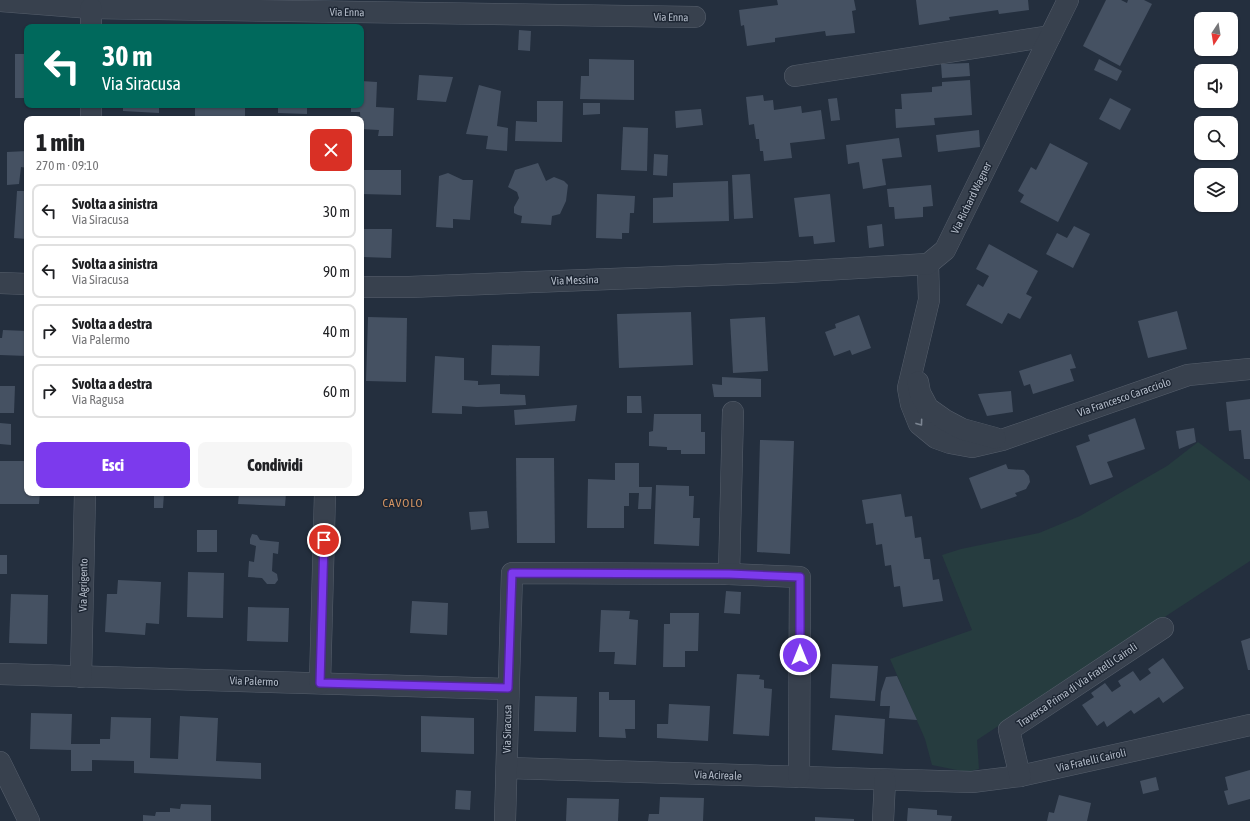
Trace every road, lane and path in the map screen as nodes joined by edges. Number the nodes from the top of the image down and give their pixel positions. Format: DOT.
graph roads {
  1 [pos="1068,0"];
  2 [pos="0,1"];
  3 [pos="695,17"];
  4 [pos="91,18"];
  5 [pos="1050,36"];
  6 [pos="795,76"];
  7 [pos="928,264"];
  8 [pos="0,283"];
  9 [pos="24,284"];
  10 [pos="364,287"];
  11 [pos="1250,369"];
  12 [pos="733,412"];
  13 [pos="85,496"];
  14 [pos="325,496"];
  15 [pos="729,574"];
  16 [pos="1163,628"];
  17 [pos="0,674"];
  18 [pos="81,677"];
  19 [pos="320,683"];
  20 [pos="508,688"];
  21 [pos="1250,724"];
  22 [pos="0,762"];
  23 [pos="507,768"];
  24 [pos="1020,776"];
  25 [pos="799,777"];
  26 [pos="885,780"];
  27 [pos="930,781"];
  28 [pos="29,821"];
  29 [pos="505,821"];
  30 [pos="883,821"];
  1 -- 5 [label="street, Via Richard Wagner"];
  2 -- 4 [label="street, Via Enna"];
  3 -- 4 [label="street, Via Enna"];
  5 -- 6 [label="street"];
  5 -- 7 [label="street, Via Richard Wagner"];
  7 -- 10 [label="street, Via Messina"];
  7 -- 11 [label="street, Via Francesco Caracciolo"];
  8 -- 9 [label="street"];
  12 -- 15 [label="street"];
  13 -- 18 [label="street, Via Agrigento"];
  14 -- 19 [label="street"];
  15 -- 20 [label="street, Via Siracusa"];
  15 -- 25 [label="street, Via Siracusa"];
  16 -- 24 [label="street, Traversa Prima di Via Fratelli Cairoli"];
  17 -- 18 [label="street, Via Palermo"];
  18 -- 19 [label="street, Via Palermo"];
  19 -- 20 [label="street, Via Palermo"];
  20 -- 23 [label="street, Via Siracusa"];
  21 -- 24 [label="street, Via Fratelli Cairoli"];
  22 -- 28 [label="street"];
  23 -- 25 [label="street, Via Acireale"];
  23 -- 29 [label="street, Via Siracusa"];
  24 -- 27 [label="street, Via Fratelli Cairoli"];
  25 -- 26 [label="street, Via Acireale"];
  26 -- 27 [label="street, Via Acireale"];
  26 -- 30 [label="street"];
}
